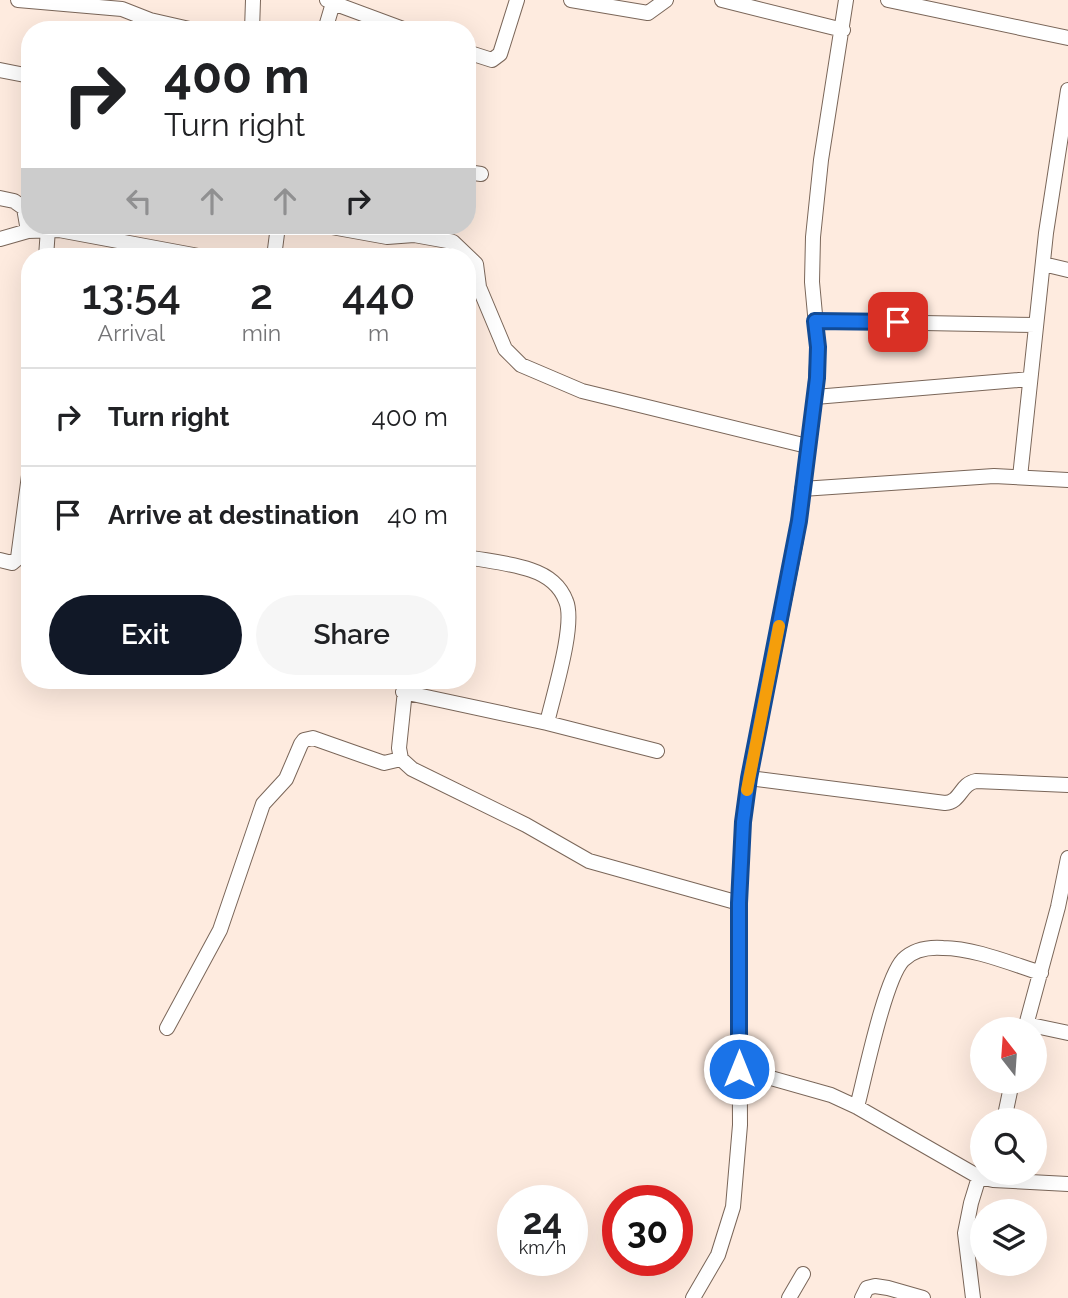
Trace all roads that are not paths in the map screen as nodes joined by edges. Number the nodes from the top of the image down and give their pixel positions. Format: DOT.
graph roads {
  1 [pos="18,0"];
  2 [pos="253,0"];
  3 [pos="517,0"];
  4 [pos="571,0"];
  5 [pos="666,0"];
  6 [pos="722,0"];
  7 [pos="846,0"];
  8 [pos="888,0"];
  9 [pos="330,1"];
  10 [pos="142,21"];
  11 [pos="252,21"];
  12 [pos="327,21"];
  13 [pos="382,21"];
  14 [pos="842,30"];
  15 [pos="1068,37"];
  16 [pos="476,55"];
  17 [pos="0,70"];
  18 [pos="21,74"];
  19 [pos="1068,96"];
  20 [pos="0,198"];
  21 [pos="21,206"];
  22 [pos="21,233"];
  23 [pos="113,235"];
  24 [pos="376,235"];
  25 [pos="414,235"];
  26 [pos="414,235"];
  27 [pos="0,239"];
  28 [pos="146,248"];
  29 [pos="459,248"];
  30 [pos="476,264"];
  31 [pos="1043,264"];
  32 [pos="1068,270"];
  33 [pos="815,321"];
  34 [pos="1036,325"];
  35 [pos="1030,379"];
  36 [pos="815,397"];
  37 [pos="807,446"];
  38 [pos="1020,477"];
  39 [pos="1068,481"];
  40 [pos="802,489"];
  41 [pos="21,536"];
  42 [pos="476,559"];
  43 [pos="0,561"];
  44 [pos="405,689"];
  45 [pos="413,689"];
  46 [pos="547,723"];
  47 [pos="657,751"];
  48 [pos="401,759"];
  49 [pos="749,778"];
  50 [pos="1068,785"];
  51 [pos="1068,858"];
  52 [pos="739,903"];
  53 [pos="1041,973"];
  54 [pos="1029,1017"];
  55 [pos="167,1028"];
  56 [pos="1047,1030"];
  57 [pos="1068,1033"];
  58 [pos="739,1069"];
  59 [pos="856,1107"];
  60 [pos="970,1166"];
  61 [pos="1047,1182"];
  62 [pos="1068,1184"];
  63 [pos="983,1185"];
  64 [pos="803,1274"];
  65 [pos="692,1298"];
  66 [pos="789,1298"];
  67 [pos="862,1298"];
  68 [pos="923,1298"];
  69 [pos="972,1298"];
  1 -- 10 [label="street"];
  2 -- 11 [label="street"];
  3 -- 16 [label="street"];
  4 -- 5 [label="street"];
  6 -- 14 [label="street"];
  7 -- 14 [label="street"];
  8 -- 15 [label="street"];
  9 -- 12 [label="street"];
  9 -- 13 [label="street"];
  14 -- 33 [label="street"];
  17 -- 18 [label="street"];
  19 -- 31 [label="street"];
  20 -- 21 [label="street"];
  22 -- 27 [label="street"];
  23 -- 28 [label="street"];
  24 -- 26 [label="street"];
  25 -- 29 [label="street"];
  30 -- 37 [label="street"];
  31 -- 32 [label="street"];
  31 -- 34 [label="street"];
  33 -- 34 [label="street"];
  33 -- 36 [label="street"];
  34 -- 35 [label="street"];
  35 -- 36 [label="street"];
  35 -- 38 [label="street"];
  36 -- 37 [label="street"];
  37 -- 40 [label="street"];
  38 -- 39 [label="street"];
  38 -- 40 [label="street"];
  40 -- 49 [label="street"];
  41 -- 43 [label="street"];
  42 -- 46 [label="street"];
  44 -- 48 [label="street"];
  45 -- 46 [label="street"];
  46 -- 47 [label="street"];
  48 -- 52 [label="street"];
  48 -- 55 [label="street"];
  49 -- 50 [label="street"];
  49 -- 52 [label="street"];
  51 -- 53 [label="street"];
  52 -- 58 [label="street"];
  53 -- 54 [label="street"];
  53 -- 59 [label="street"];
  56 -- 57 [label="street"];
  58 -- 59 [label="street"];
  58 -- 65 [label="street"];
  59 -- 60 [label="street"];
  61 -- 62 [label="street"];
  63 -- 69 [label="street"];
  64 -- 66 [label="street"];
  67 -- 68 [label="street"];
}
